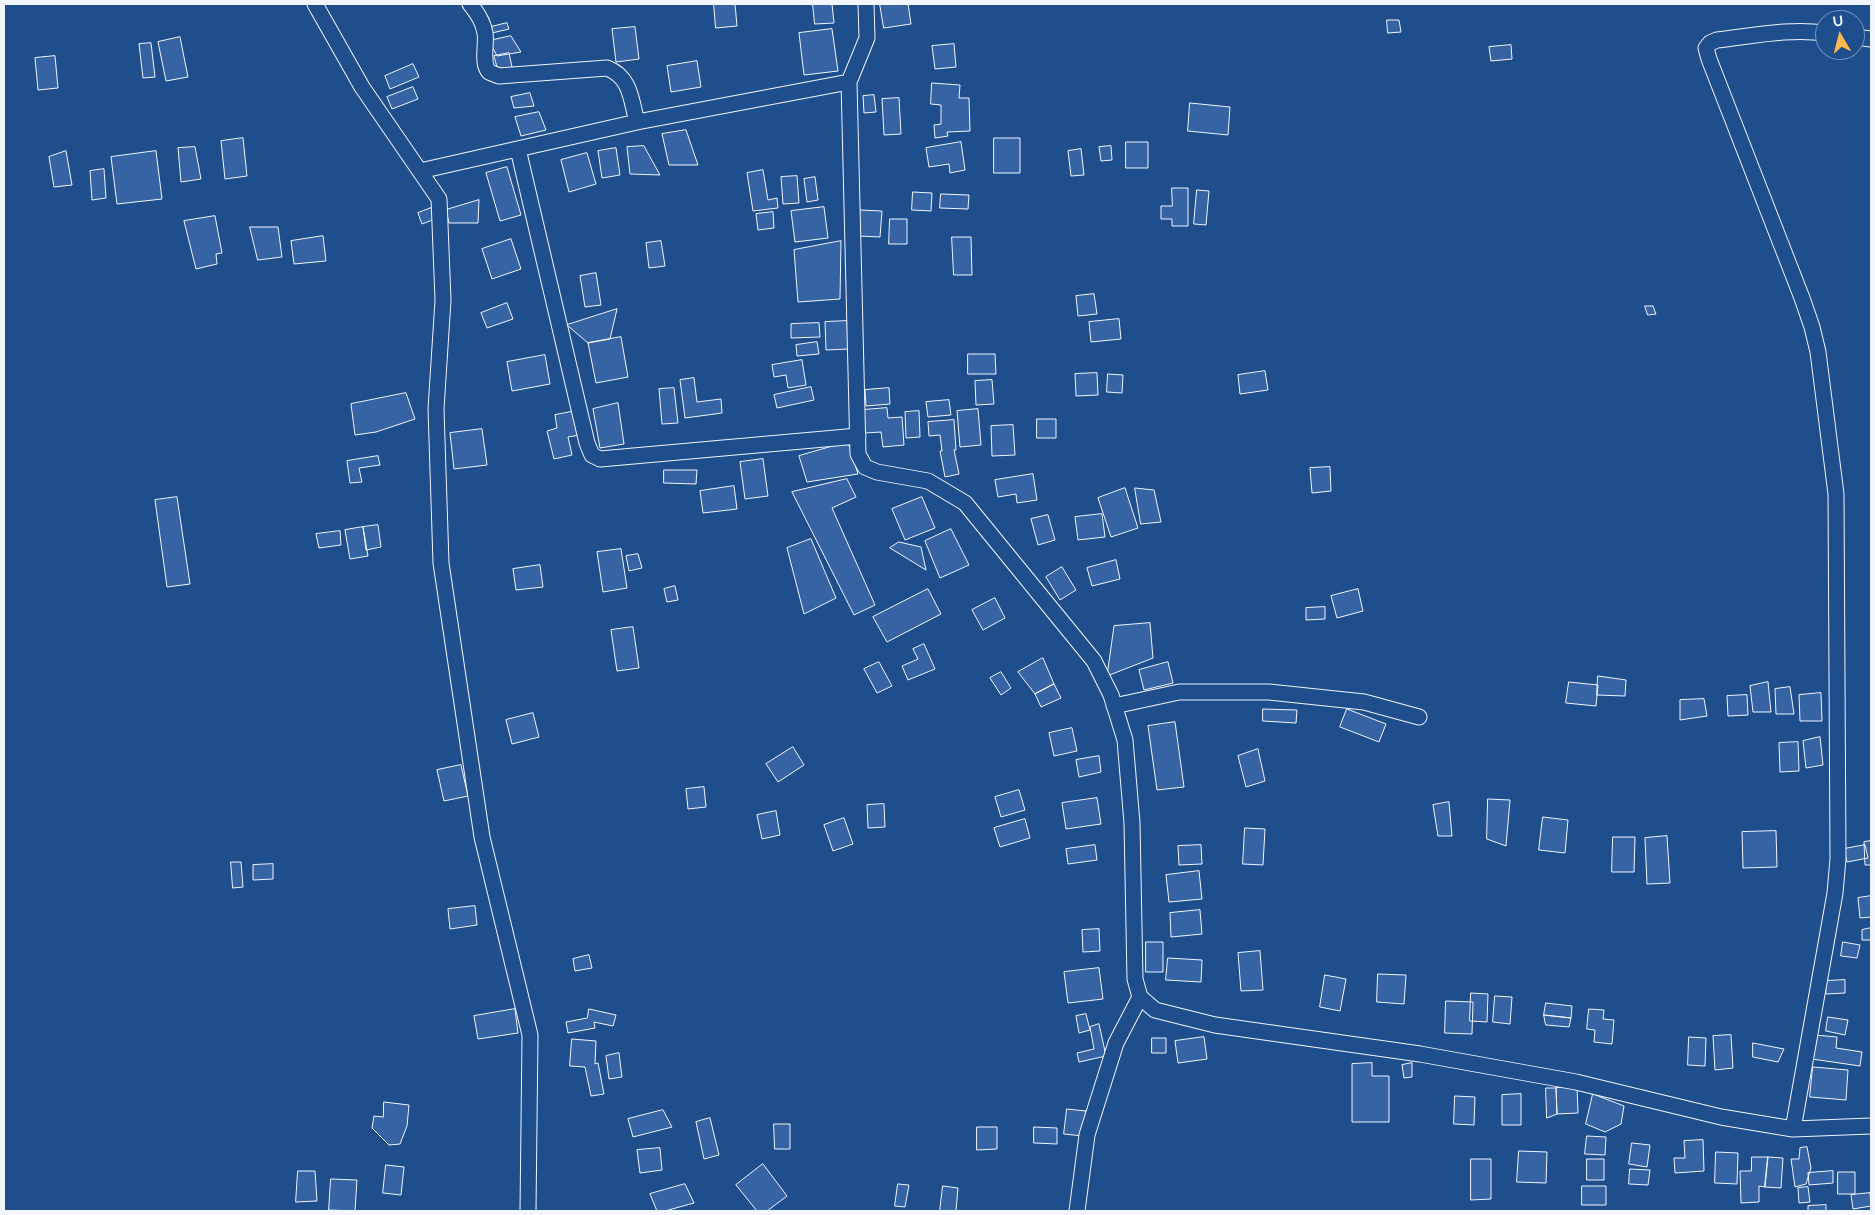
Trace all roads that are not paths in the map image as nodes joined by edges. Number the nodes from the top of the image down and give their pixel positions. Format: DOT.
graph roads {
  1 [pos="315,4"];
  2 [pos="470,4"];
  3 [pos="866,4"];
  4 [pos="1815,32"];
  5 [pos="849,82"];
  6 [pos="637,122"];
  7 [pos="518,149"];
  8 [pos="420,171"];
  9 [pos="858,436"];
  10 [pos="1114,706"];
  11 [pos="1419,717"];
  12 [pos="1140,997"];
  13 [pos="1871,1126"];
  14 [pos="1793,1129"];
  15 [pos="528,1211"];
  16 [pos="1077,1211"];
  1 -- 8 [label="street"];
  2 -- 6 [label="street"];
  3 -- 5 [label="street"];
  4 -- 14 [label="street"];
  5 -- 6 [label="street"];
  5 -- 9 [label="street"];
  6 -- 7 [label="street"];
  7 -- 8 [label="street"];
  7 -- 9 [label="street"];
  8 -- 15 [label="street"];
  9 -- 10 [label="street"];
  10 -- 11 [label="street"];
  10 -- 12 [label="street"];
  12 -- 14 [label="street"];
  12 -- 16 [label="street"];
  13 -- 14 [label="street"];
}
